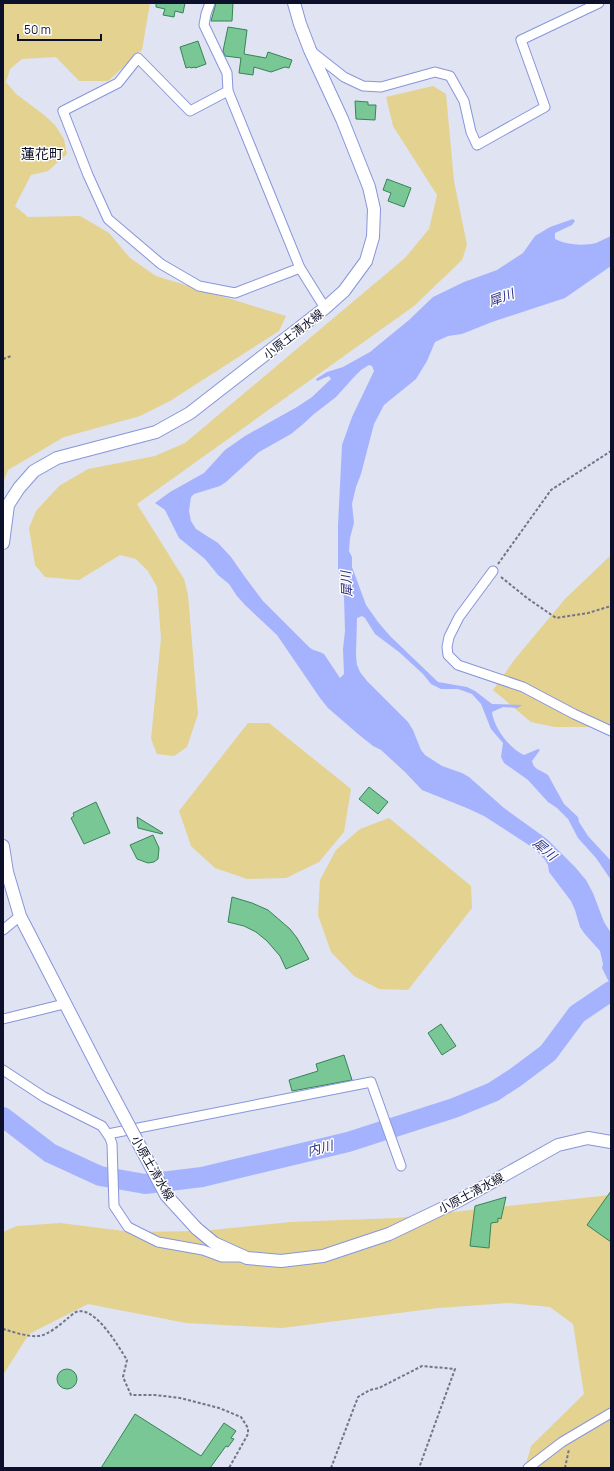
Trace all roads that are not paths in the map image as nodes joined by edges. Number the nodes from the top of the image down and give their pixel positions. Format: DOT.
graph roads {
  1 [pos="210,3"];
  2 [pos="294,3"];
  3 [pos="598,3"];
  4 [pos="310,50"];
  5 [pos="228,90"];
  6 [pos="300,268"];
  7 [pos="325,308"];
  8 [pos="3,543"];
  9 [pos="493,571"];
  10 [pos="611,732"];
  11 [pos="3,846"];
  12 [pos="20,916"];
  13 [pos="3,930"];
  14 [pos="64,1004"];
  15 [pos="3,1019"];
  16 [pos="3,1070"];
  17 [pos="108,1134"];
  18 [pos="611,1142"];
  19 [pos="401,1166"];
  20 [pos="247,1258"];
  21 [pos="611,1413"];
  22 [pos="528,1468"];
  1 -- 5 [label="street"];
  2 -- 4 [label="main road, 小原土清水線"];
  3 -- 4 [label="street"];
  4 -- 7 [label="main road, 小原土清水線"];
  5 -- 6 [label="street"];
  5 -- 6 [label="street"];
  6 -- 7 [label="street"];
  7 -- 8 [label="main road, 小原土清水線"];
  9 -- 10 [label="street"];
  11 -- 12 [label="main road, 小原土清水線"];
  12 -- 13 [label="street"];
  12 -- 14 [label="main road, 小原土清水線"];
  14 -- 15 [label="street"];
  14 -- 20 [label="main road, 小原土清水線, bridge"];
  16 -- 17 [label="street"];
  17 -- 19 [label="street"];
  17 -- 20 [label="street"];
  18 -- 20 [label="main road, 小原土清水線"];
  21 -- 22 [label="street"];
}
